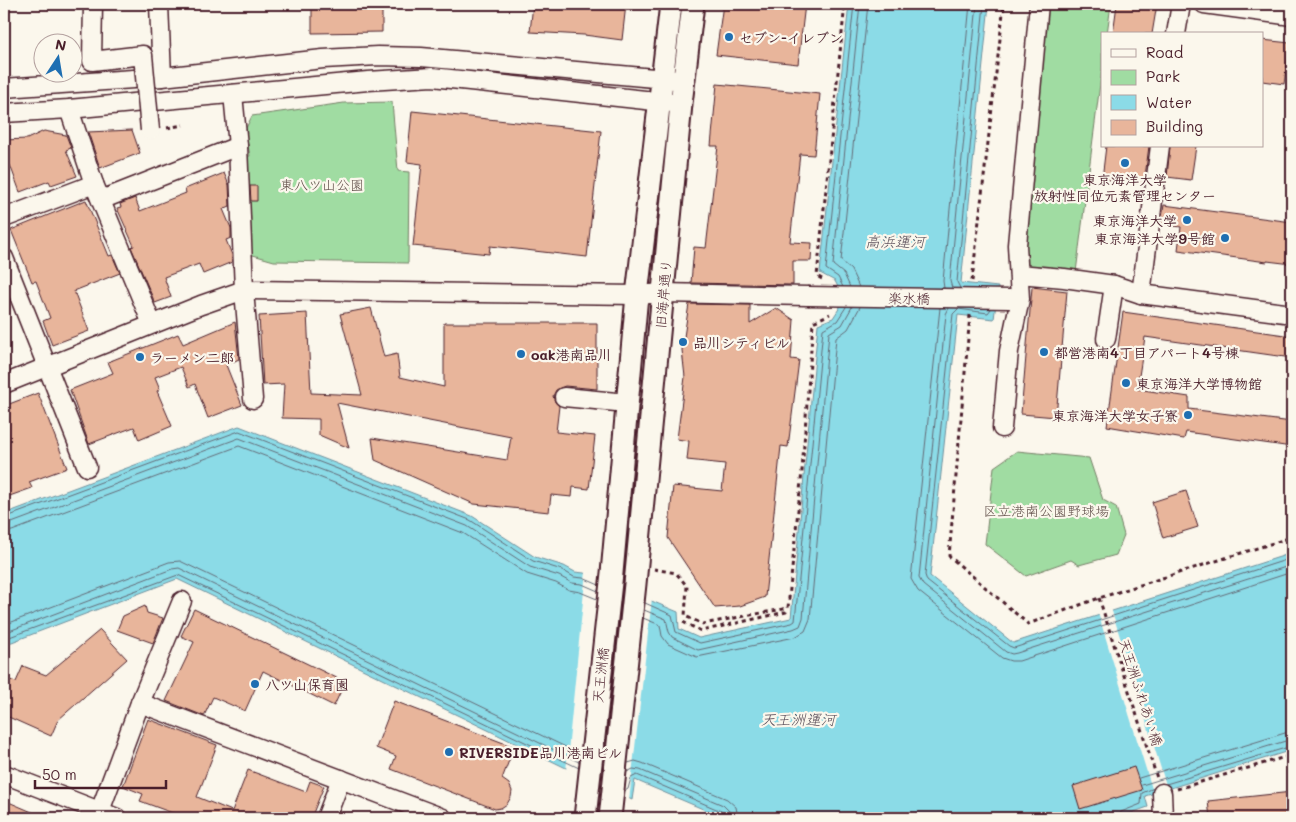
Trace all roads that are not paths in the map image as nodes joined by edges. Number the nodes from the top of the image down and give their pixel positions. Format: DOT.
graph roads {
  1 [pos="93,4"];
  2 [pos="159,4"];
  3 [pos="670,4"];
  4 [pos="693,4"];
  5 [pos="1039,4"];
  6 [pos="1181,4"];
  7 [pos="1204,4"];
  8 [pos="1292,16"];
  9 [pos="1176,32"];
  10 [pos="162,77"];
  11 [pos="662,79"];
  12 [pos="684,81"];
  13 [pos="4,88"];
  14 [pos="233,94"];
  15 [pos="658,101"];
  16 [pos="681,104"];
  17 [pos="69,109"];
  18 [pos="4,113"];
  19 [pos="150,130"];
  20 [pos="238,146"];
  21 [pos="1160,148"];
  22 [pos="97,192"];
  23 [pos="4,218"];
  24 [pos="4,258"];
  25 [pos="1019,274"];
  26 [pos="1114,285"];
  27 [pos="244,290"];
  28 [pos="663,293"];
  29 [pos="1141,294"];
  30 [pos="637,295"];
  31 [pos="1015,299"];
  32 [pos="1292,314"];
  33 [pos="152,324"];
  34 [pos="1106,339"];
  35 [pos="48,366"];
  36 [pos="4,384"];
  37 [pos="564,397"];
  38 [pos="253,399"];
  39 [pos="627,403"];
  40 [pos="1002,428"];
  41 [pos="87,467"];
  42 [pos="612,573"];
  43 [pos="635,584"];
  44 [pos="182,601"];
  45 [pos="140,703"];
  46 [pos="4,774"];
  47 [pos="341,779"];
  48 [pos="1162,793"];
  49 [pos="100,811"];
  50 [pos="117,818"];
  51 [pos="326,818"];
  52 [pos="443,818"];
  53 [pos="585,818"];
  54 [pos="610,818"];
  55 [pos="1163,818"];
  1 -- 19 [label="street, bridge"];
  2 -- 10 [label="street"];
  3 -- 11 [label="main road, 旧海岸通り"];
  4 -- 12 [label="main road, 旧海岸通り"];
  5 -- 25 [label="street"];
  6 -- 9 [label="street"];
  7 -- 8 [label="street"];
  10 -- 11 [label="street"];
  10 -- 13 [label="street"];
  11 -- 12 [label="street"];
  11 -- 15 [label="main road, 旧海岸通り"];
  12 -- 16 [label="main road, 旧海岸通り"];
  14 -- 15 [label="street"];
  14 -- 17 [label="street"];
  14 -- 20 [label="street"];
  15 -- 16 [label="street"];
  15 -- 30 [label="main road, 旧海岸通り"];
  16 -- 28 [label="main road, 旧海岸通り"];
  17 -- 18 [label="street"];
  17 -- 22 [label="street"];
  20 -- 22 [label="street"];
  20 -- 27 [label="street"];
  21 -- 29 [label="street"];
  22 -- 23 [label="street"];
  22 -- 33 [label="street"];
  24 -- 35 [label="street"];
  25 -- 26 [label="street"];
  25 -- 31 [label="street"];
  26 -- 29 [label="street"];
  26 -- 34 [label="street"];
  27 -- 30 [label="street, 楽水橋"];
  27 -- 33 [label="street"];
  27 -- 38 [label="street"];
  28 -- 30 [label="street, 楽水橋"];
  28 -- 31 [label="street, 楽水橋, bridge"];
  28 -- 43 [label="main road, 旧海岸通り"];
  29 -- 32 [label="street"];
  30 -- 39 [label="main road, 旧海岸通り"];
  31 -- 40 [label="street"];
  33 -- 35 [label="street"];
  35 -- 36 [label="street"];
  35 -- 41 [label="street"];
  37 -- 39 [label="street"];
  39 -- 42 [label="main road, 旧海岸通り"];
  42 -- 53 [label="main road, 天王洲橋"];
  43 -- 54 [label="main road, 天王洲橋"];
  44 -- 45 [label="street"];
  45 -- 47 [label="street"];
  45 -- 49 [label="street"];
  46 -- 49 [label="street"];
  47 -- 51 [label="street"];
  47 -- 52 [label="street"];
  48 -- 55 [label="street"];
  49 -- 50 [label="street"];
}
